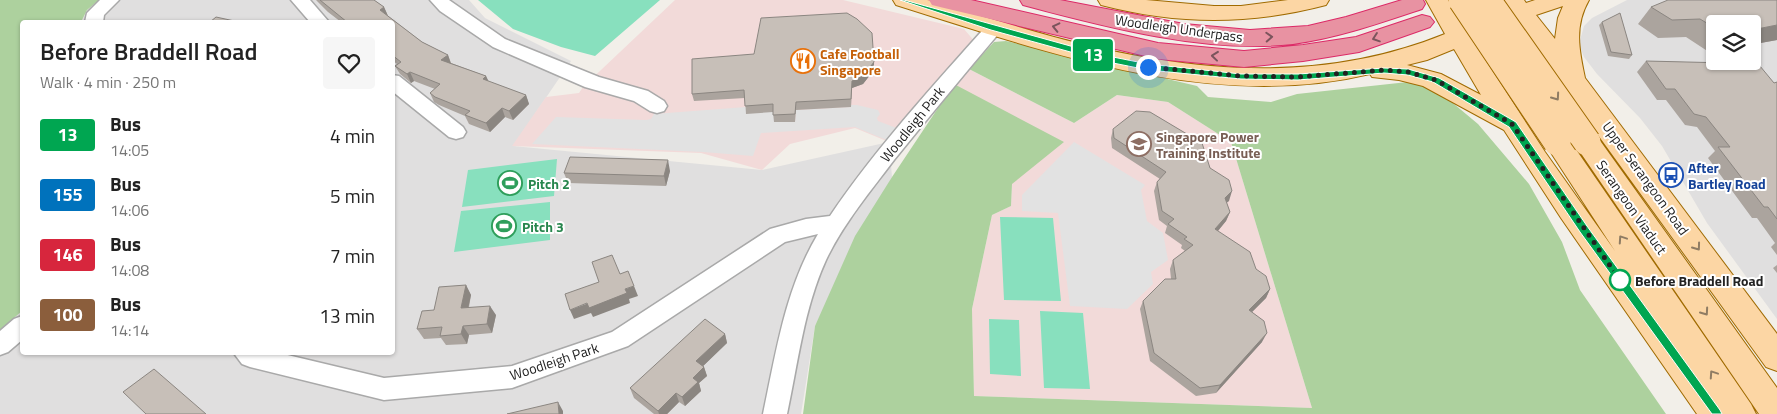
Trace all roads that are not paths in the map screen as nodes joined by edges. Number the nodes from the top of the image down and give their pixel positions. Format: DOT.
graph roads {
  1 [pos="110,0"];
  2 [pos="300,0"];
  3 [pos="439,0"];
  4 [pos="904,0"];
  5 [pos="940,0"];
  6 [pos="1031,0"];
  7 [pos="1109,0"];
  8 [pos="1318,0"];
  9 [pos="1437,0"];
  10 [pos="1447,0"];
  11 [pos="1462,0"];
  12 [pos="1487,0"];
  13 [pos="1558,0"];
  14 [pos="1578,0"];
  15 [pos="1148,3"];
  16 [pos="1513,4"];
  17 [pos="1178,6"];
  18 [pos="94,20"];
  19 [pos="318,20"];
  20 [pos="994,28"];
  21 [pos="1459,39"];
  22 [pos="1481,74"];
  23 [pos="1322,75"];
  24 [pos="1571,77"];
  25 [pos="395,83"];
  26 [pos="657,106"];
  27 [pos="1512,124"];
  28 [pos="456,132"];
  29 [pos="836,224"];
  30 [pos="20,328"];
  31 [pos="0,345"];
  32 [pos="249,355"];
  33 [pos="1777,358"];
  34 [pos="775,414"];
  35 [pos="1716,414"];
  36 [pos="1740,414"];
  37 [pos="1777,414"];
  1 -- 18 [label="street"];
  2 -- 19 [label="street"];
  3 -- 26 [label="street"];
  4 -- 20 [label="main road"];
  6 -- 5 [label="highway, Woodleigh Underpass, one-way"];
  7 -- 15 [label="main road"];
  8 -- 17 [label="main road"];
  9 -- 21 [label="main road"];
  10 -- 21 [label="main road"];
  36 -- 11 [label="main road, Serangoon Viaduct, one-way, bridge"];
  12 -- 37 [label="main road, Serangoon Viaduct, one-way, bridge"];
  13 -- 16 [label="main road"];
  14 -- 24 [label="main road"];
  15 -- 17 [label="main road"];
  16 -- 21 [label="main road"];
  16 -- 24 [label="main road, Upper Serangoon Road"];
  20 -- 23 [label="main road"];
  20 -- 29 [label="street, Woodleigh Park"];
  21 -- 22 [label="main road"];
  21 -- 23 [label="main road"];
  22 -- 24 [label="main road"];
  22 -- 27 [label="main road"];
  23 -- 27 [label="main road"];
  24 -- 33 [label="main road, Upper Serangoon Road, one-way"];
  25 -- 28 [label="street"];
  27 -- 35 [label="main road"];
  29 -- 32 [label="street, Woodleigh Park"];
  29 -- 34 [label="street, Woodleigh Park"];
  30 -- 31 [label="street"];
}
